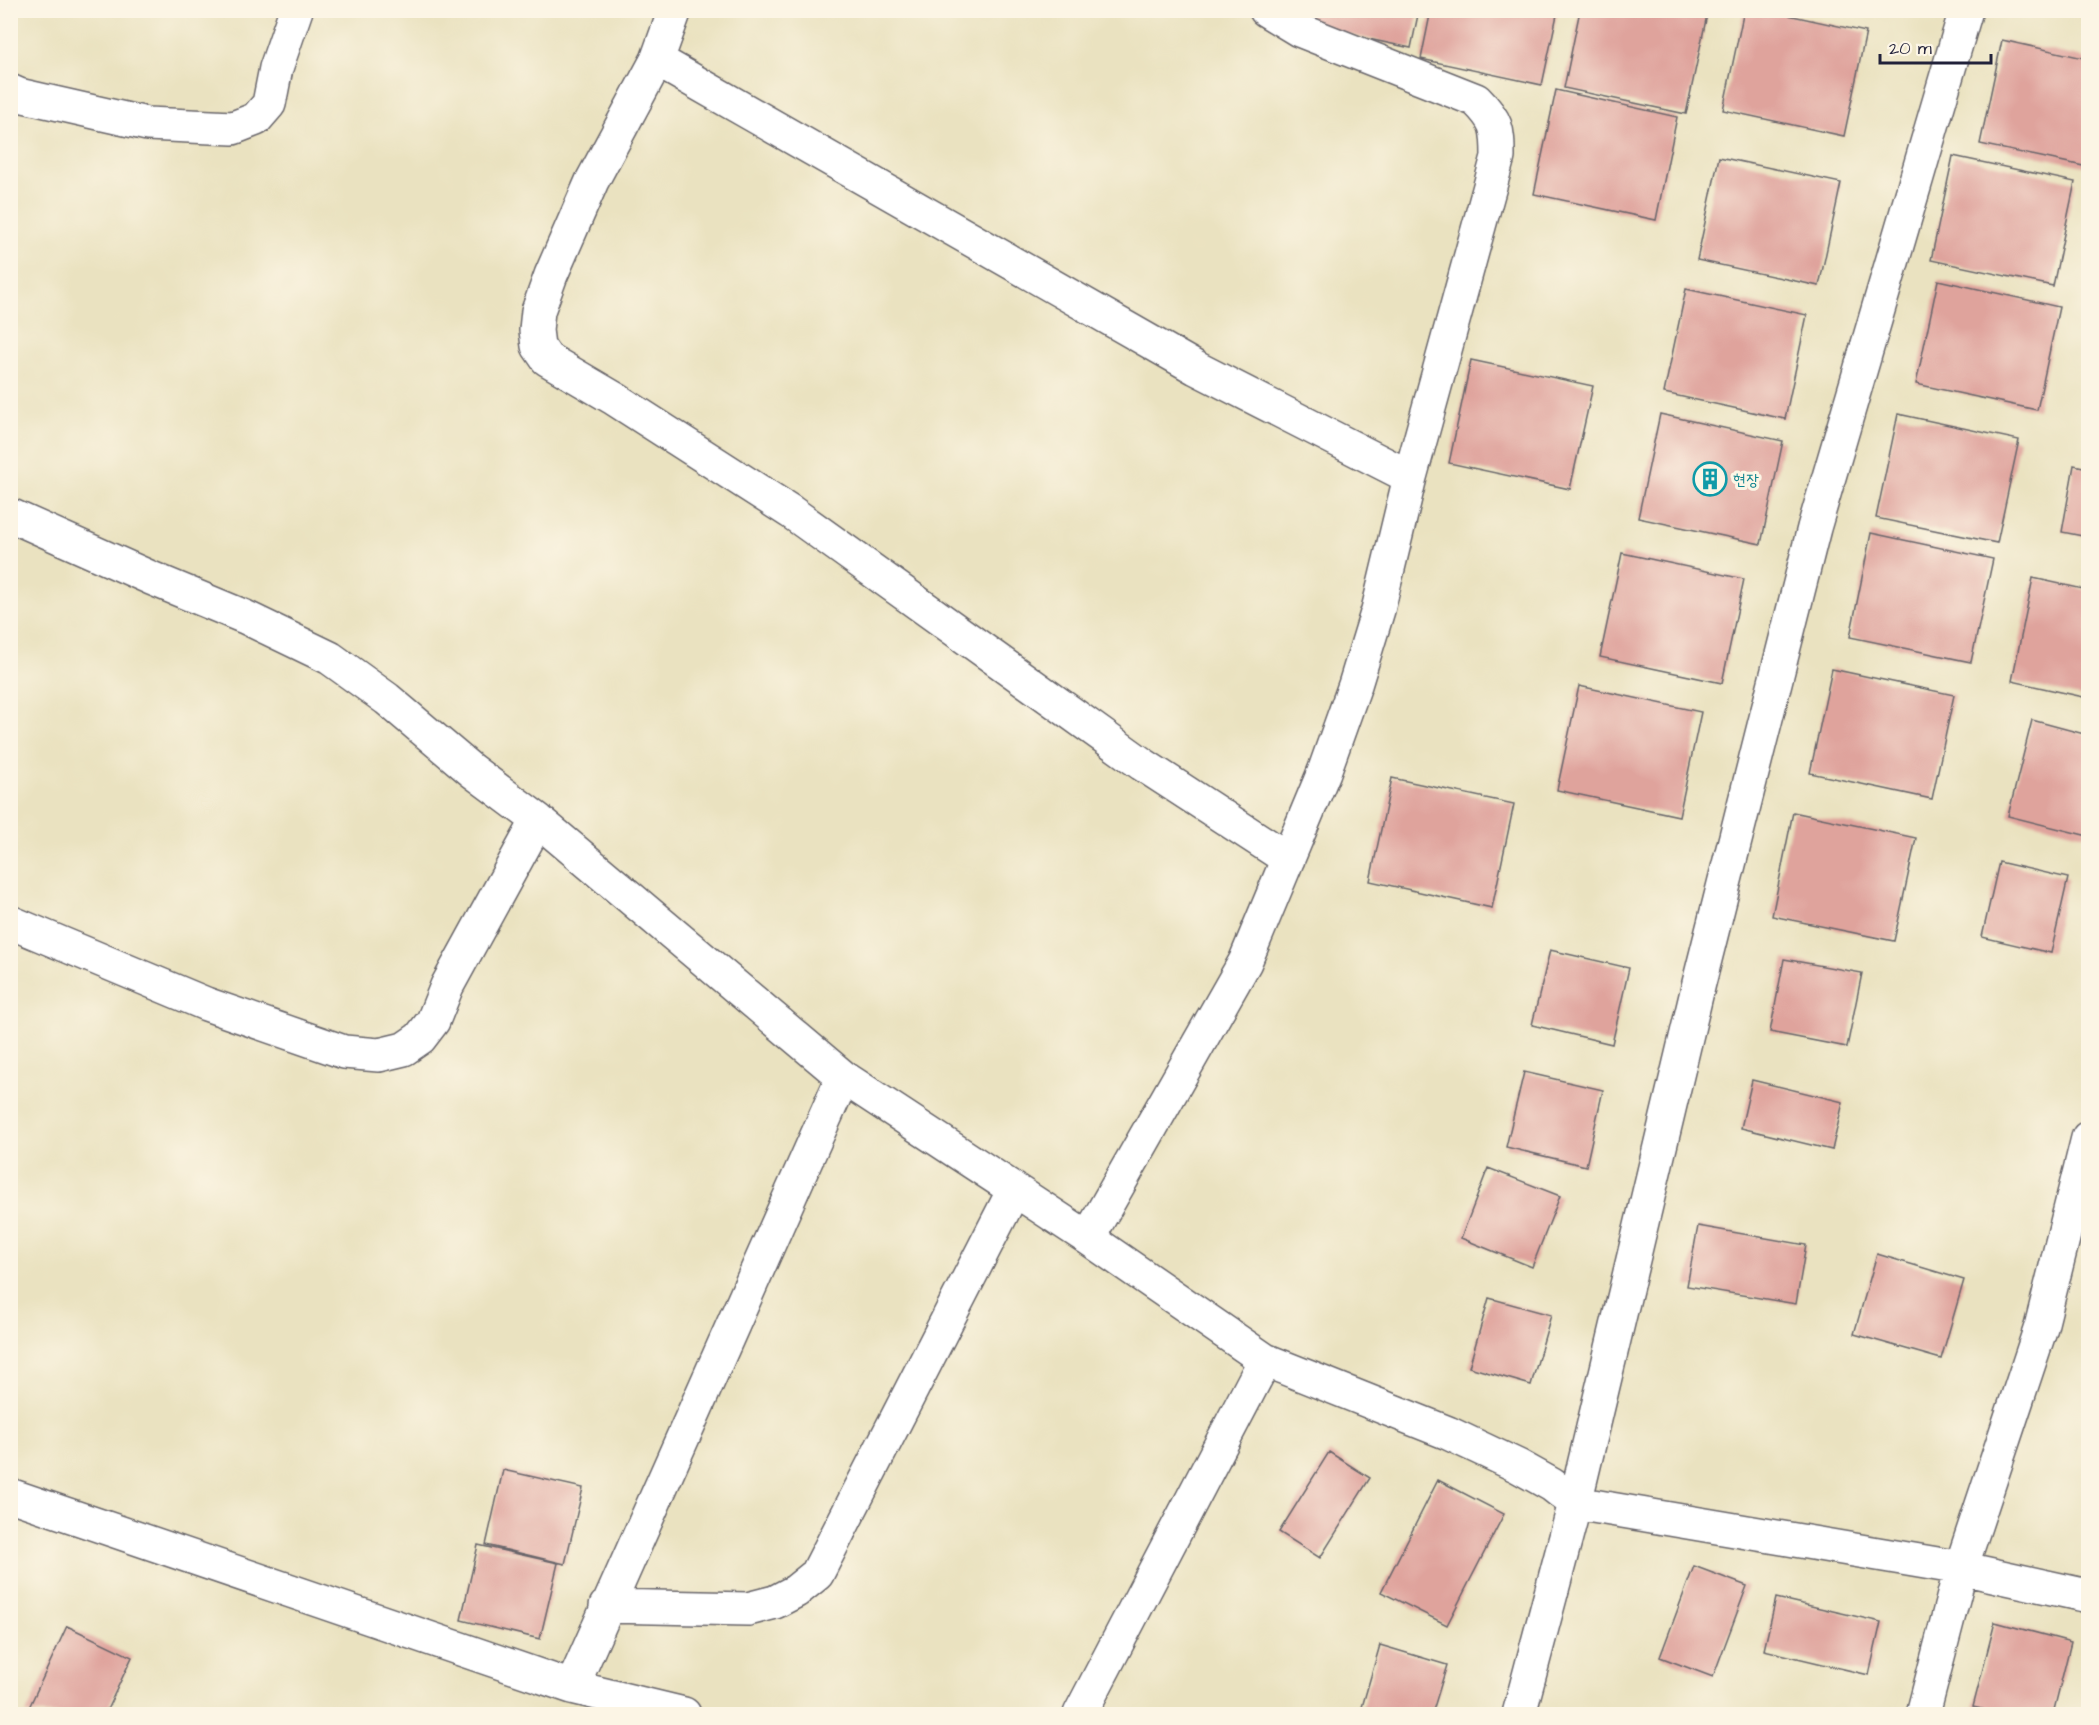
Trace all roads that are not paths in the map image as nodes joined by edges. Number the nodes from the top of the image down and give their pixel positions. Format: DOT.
graph roads {
  1 [pos="296,10"];
  2 [pos="675,10"];
  3 [pos="1266,10"];
  4 [pos="1966,10"];
  5 [pos="657,60"];
  6 [pos="10,91"];
  7 [pos="1410,477"];
  8 [pos="10,515"];
  9 [pos="538,820"];
  10 [pos="1288,859"];
  11 [pos="10,922"];
  12 [pos="843,1077"];
  13 [pos="2088,1138"];
  14 [pos="1014,1190"];
  15 [pos="1088,1238"];
  16 [pos="1265,1360"];
  17 [pos="10,1495"];
  18 [pos="1575,1503"];
  19 [pos="1960,1568"];
  20 [pos="2088,1596"];
  21 [pos="606,1606"];
  22 [pos="572,1687"];
  23 [pos="684,1714"];
  24 [pos="1080,1714"];
  25 [pos="1519,1714"];
  26 [pos="1923,1714"];
  1 -- 6 [label="street"];
  2 -- 5 [label="street"];
  3 -- 7 [label="street"];
  4 -- 18 [label="street"];
  5 -- 7 [label="street"];
  5 -- 10 [label="street"];
  7 -- 10 [label="street"];
  8 -- 9 [label="street"];
  9 -- 11 [label="street"];
  9 -- 12 [label="street"];
  10 -- 15 [label="street"];
  12 -- 14 [label="street"];
  12 -- 21 [label="street"];
  13 -- 19 [label="street"];
  14 -- 15 [label="street"];
  14 -- 21 [label="street"];
  15 -- 16 [label="street"];
  16 -- 18 [label="street"];
  16 -- 24 [label="street"];
  17 -- 22 [label="street"];
  18 -- 19 [label="street"];
  18 -- 25 [label="street"];
  19 -- 20 [label="street"];
  19 -- 26 [label="street"];
  21 -- 22 [label="street"];
  22 -- 23 [label="street"];
}
